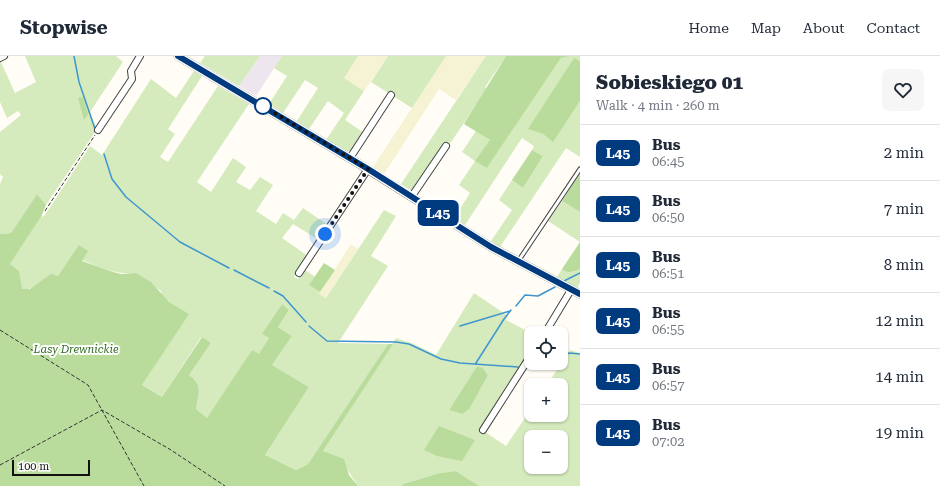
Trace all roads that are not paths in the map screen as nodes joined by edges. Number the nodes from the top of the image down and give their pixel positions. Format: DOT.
graph roads {
  1 [pos="4,56"];
  2 [pos="140,56"];
  3 [pos="178,56"];
  4 [pos="0,58"];
  5 [pos="391,95"];
  6 [pos="98,130"];
  7 [pos="446,146"];
  8 [pos="350,158"];
  9 [pos="580,168"];
  10 [pos="368,169"];
  11 [pos="412,196"];
  12 [pos="518,262"];
  13 [pos="299,273"];
  14 [pos="571,290"];
  15 [pos="580,294"];
  16 [pos="549,326"];
  17 [pos="524,366"];
  18 [pos="483,430"];
  1 -- 4 [label="street"];
  2 -- 6 [label="street"];
  3 -- 8 [label="street"];
  5 -- 8 [label="street"];
  7 -- 11 [label="street"];
  8 -- 10 [label="street"];
  9 -- 12 [label="lane"];
  10 -- 11 [label="street"];
  10 -- 13 [label="street"];
  11 -- 12 [label="street"];
  12 -- 14 [label="street"];
  14 -- 15 [label="street"];
  14 -- 16 [label="street"];
  17 -- 18 [label="street"];
}
